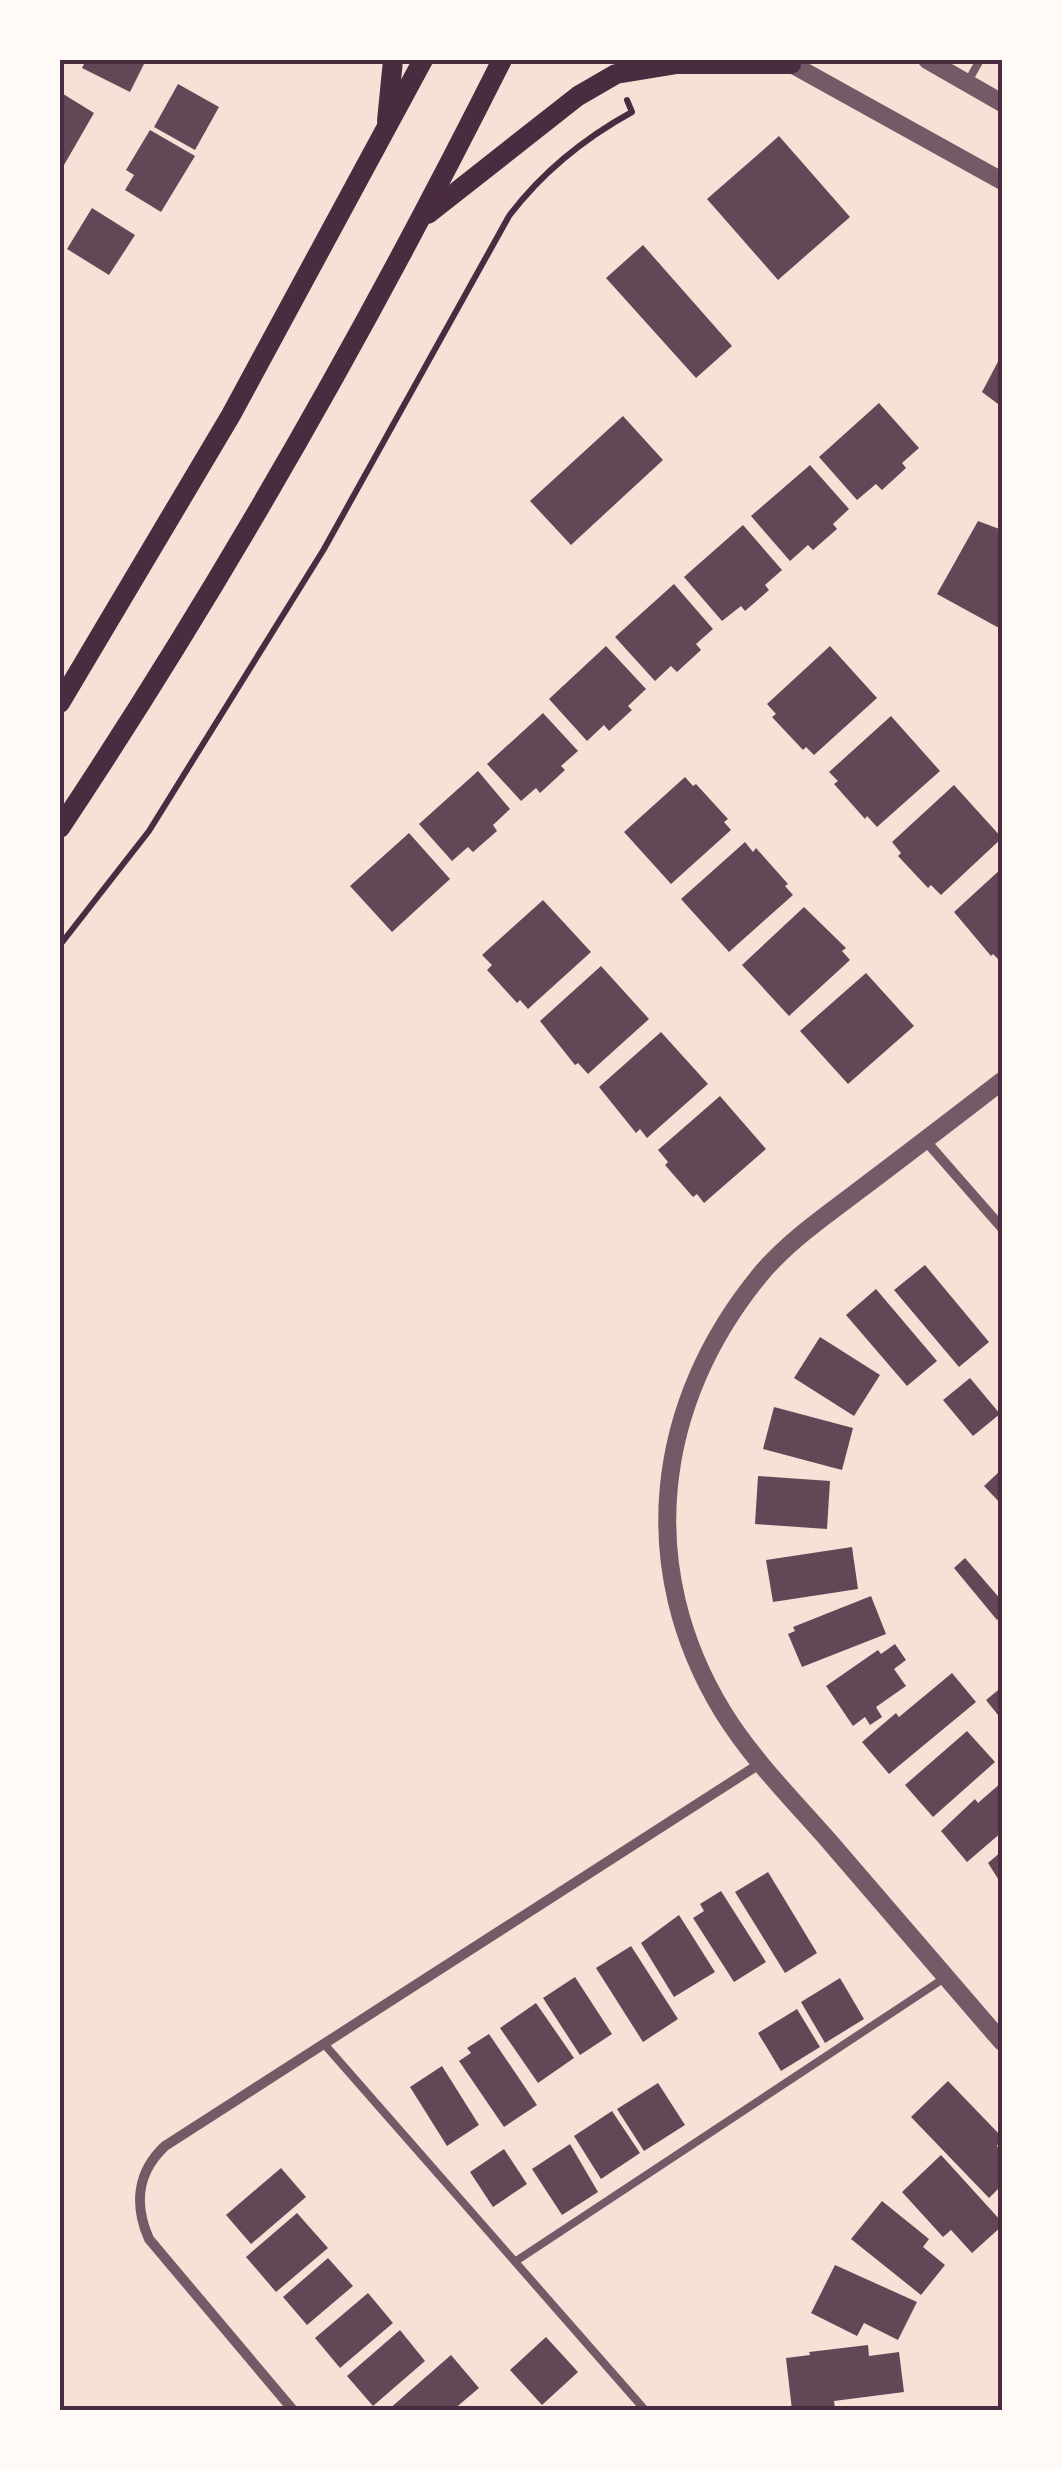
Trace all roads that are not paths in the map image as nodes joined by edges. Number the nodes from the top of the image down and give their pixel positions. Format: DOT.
graph roads {
  1 [pos="393,60"];
  2 [pos="423,60"];
  3 [pos="502,60"];
  4 [pos="927,60"];
  5 [pos="980,60"];
  6 [pos="788,62"];
  7 [pos="967,83"];
  8 [pos="1002,102"];
  9 [pos="386,133"];
  10 [pos="1002,181"];
  11 [pos="422,218"];
  12 [pos="60,703"];
  13 [pos="60,828"];
  14 [pos="1002,1080"];
  15 [pos="925,1140"];
  16 [pos="1002,1228"];
  17 [pos="761,1763"];
  18 [pos="946,1978"];
  19 [pos="1002,2042"];
  20 [pos="325,2046"];
  21 [pos="516,2261"];
  22 [pos="293,2410"];
  23 [pos="645,2410"];
  1 -- 9 [label="main road"];
  2 -- 9 [label="main road"];
  3 -- 11 [label="main road"];
  4 -- 7 [label="street"];
  5 -- 7 [label="lane"];
  6 -- 10 [label="street"];
  6 -- 11 [label="main road"];
  7 -- 8 [label="street"];
  9 -- 12 [label="main road"];
  11 -- 13 [label="main road"];
  14 -- 15 [label="street"];
  15 -- 16 [label="street"];
  15 -- 17 [label="street"];
  17 -- 18 [label="street"];
  17 -- 20 [label="street"];
  18 -- 19 [label="street"];
  18 -- 21 [label="lane"];
  20 -- 21 [label="lane"];
  20 -- 22 [label="street"];
  21 -- 23 [label="lane"];
}
